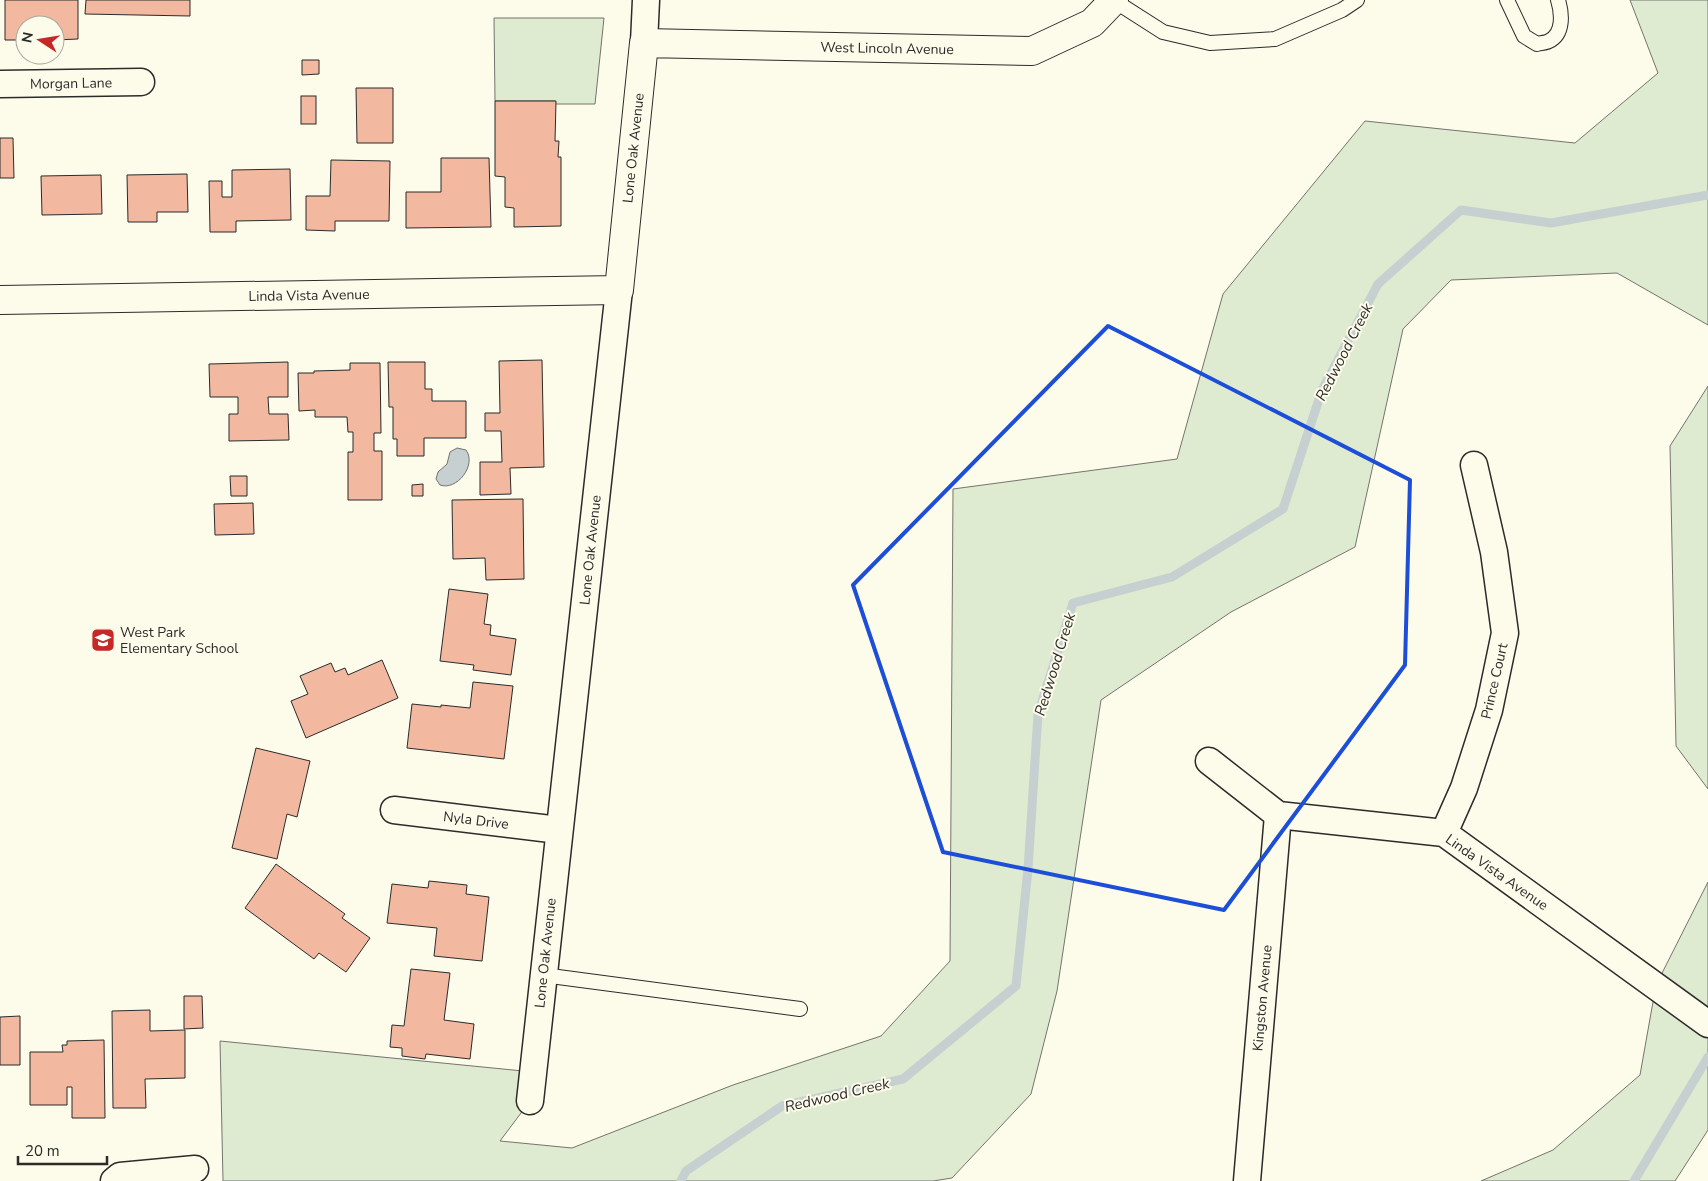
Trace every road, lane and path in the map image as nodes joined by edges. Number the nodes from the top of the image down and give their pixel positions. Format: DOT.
graph roads {
  1 [pos="646,0"];
  2 [pos="1114,0"];
  3 [pos="1358,0"];
  4 [pos="1507,0"];
  5 [pos="1558,0"];
  6 [pos="644,43"];
  7 [pos="142,82"];
  8 [pos="0,84"];
  9 [pos="618,290"];
  10 [pos="0,300"];
  11 [pos="1474,465"];
  12 [pos="1209,760"];
  13 [pos="394,810"];
  14 [pos="1278,815"];
  15 [pos="559,830"];
  16 [pos="1444,833"];
  17 [pos="543,975"];
  18 [pos="800,1009"];
  19 [pos="1707,1023"];
  20 [pos="530,1100"];
  21 [pos="195,1169"];
  22 [pos="114,1181"];
  23 [pos="1247,1181"];
  1 -- 6 [label="street, Lone Oak Avenue"];
  2 -- 3 [label="lane"];
  2 -- 6 [label="street, West Lincoln Avenue"];
  4 -- 5 [label="lane"];
  6 -- 9 [label="street, Lone Oak Avenue"];
  7 -- 8 [label="street, Morgan Lane"];
  9 -- 10 [label="street, Linda Vista Avenue"];
  9 -- 15 [label="street, Lone Oak Avenue"];
  11 -- 16 [label="street, Prince Court"];
  12 -- 14 [label="street"];
  13 -- 15 [label="street, Nyla Drive"];
  14 -- 16 [label="street, Linda Vista Avenue"];
  14 -- 23 [label="street, Kingston Avenue"];
  15 -- 17 [label="street, Lone Oak Avenue"];
  16 -- 19 [label="street, Linda Vista Avenue"];
  17 -- 18 [label="lane"];
  17 -- 20 [label="street, Lone Oak Avenue"];
  21 -- 22 [label="street"];
}
